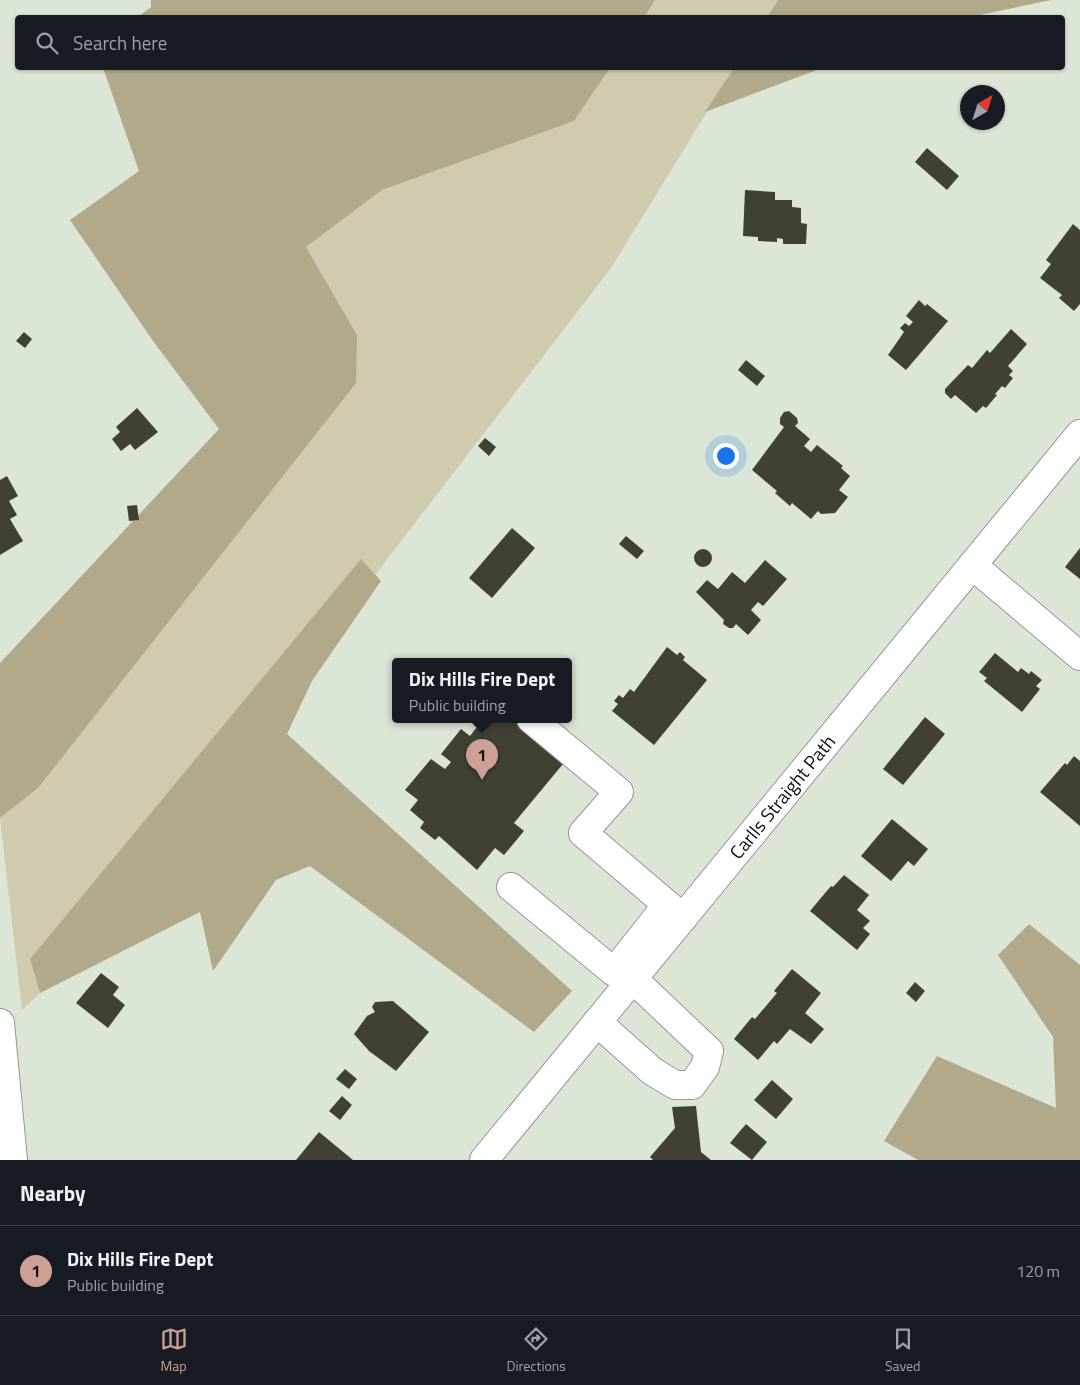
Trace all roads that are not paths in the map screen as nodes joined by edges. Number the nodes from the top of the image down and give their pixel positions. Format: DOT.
graph roads {
  1 [pos="1080,434"];
  2 [pos="972,565"];
  3 [pos="1080,656"];
  4 [pos="536,723"];
  5 [pos="511,887"];
  6 [pos="675,911"];
  7 [pos="625,979"];
  8 [pos="598,1022"];
  9 [pos="0,1023"];
  10 [pos="492,1157"];
  11 [pos="13,1160"];
  1 -- 2 [label="street, Carlls Straight Path"];
  2 -- 3 [label="street"];
  2 -- 6 [label="street, Carlls Straight Path"];
  4 -- 6 [label="street"];
  5 -- 7 [label="street"];
  6 -- 7 [label="street, Carlls Straight Path"];
  7 -- 8 [label="street, Carlls Straight Path"];
  7 -- 8 [label="street"];
  8 -- 10 [label="street, Carlls Straight Path"];
  9 -- 11 [label="street"];
}
